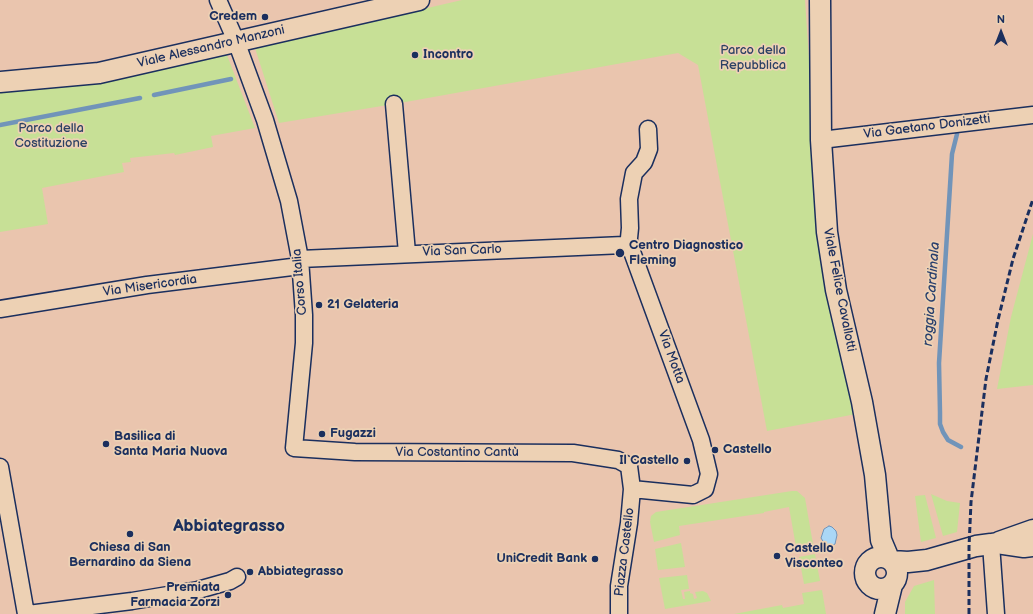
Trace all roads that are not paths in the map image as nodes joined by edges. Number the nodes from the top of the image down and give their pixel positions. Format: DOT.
graph roads {
  1 [pos="218,0"];
  2 [pos="419,0"];
  3 [pos="815,0"];
  4 [pos="820,0"];
  5 [pos="819,38"];
  6 [pos="239,49"];
  7 [pos="0,82"];
  8 [pos="394,104"];
  9 [pos="1033,115"];
  10 [pos="648,128"];
  11 [pos="822,140"];
  12 [pos="626,246"];
  13 [pos="407,253"];
  14 [pos="300,262"];
  15 [pos="0,309"];
  16 [pos="294,448"];
  17 [pos="618,460"];
  18 [pos="0,467"];
  19 [pos="709,474"];
  20 [pos="632,489"];
  21 [pos="1033,530"];
  22 [pos="994,543"];
  23 [pos="1033,546"];
  24 [pos="886,567"];
  25 [pos="237,577"];
  26 [pos="27,614"];
  27 [pos="619,614"];
  28 [pos="882,614"];
  29 [pos="885,614"];
  30 [pos="996,614"];
  1 -- 6 [label="street, Corso Italia"];
  2 -- 6 [label="street, Viale Alessandro Manzoni"];
  3 -- 5 [label="street, Viale Felice Cavallotti"];
  4 -- 5 [label="street, Viale Felice Cavallotti"];
  5 -- 11 [label="street, Viale Felice Cavallotti"];
  6 -- 7 [label="street, Viale Alessandro Manzoni"];
  6 -- 14 [label="street, Corso Italia"];
  8 -- 13 [label="street"];
  9 -- 11 [label="street, Via Gaetano Donizetti"];
  10 -- 12 [label="street"];
  11 -- 24 [label="street, Viale Felice Cavallotti"];
  12 -- 13 [label="street, Via San Carlo"];
  12 -- 19 [label="street, Via Motta"];
  13 -- 14 [label="street, Via San Carlo"];
  14 -- 15 [label="street, Via Misericordia"];
  14 -- 16 [label="street, Corso Italia"];
  16 -- 17 [label="street, Via Costantino Cantù"];
  17 -- 20 [label="street, Piazza Castello"];
  18 -- 26 [label="street"];
  19 -- 20 [label="street, Piazza Castello"];
  20 -- 27 [label="street, Piazza Castello"];
  21 -- 22 [label="street"];
  22 -- 23 [label="street"];
  22 -- 24 [label="street"];
  22 -- 30 [label="street"];
  24 -- 28 [label="street, Viale Felice Cavallotti"];
  24 -- 29 [label="street, Viale Felice Cavallotti"];
  25 -- 26 [label="street"];
}
